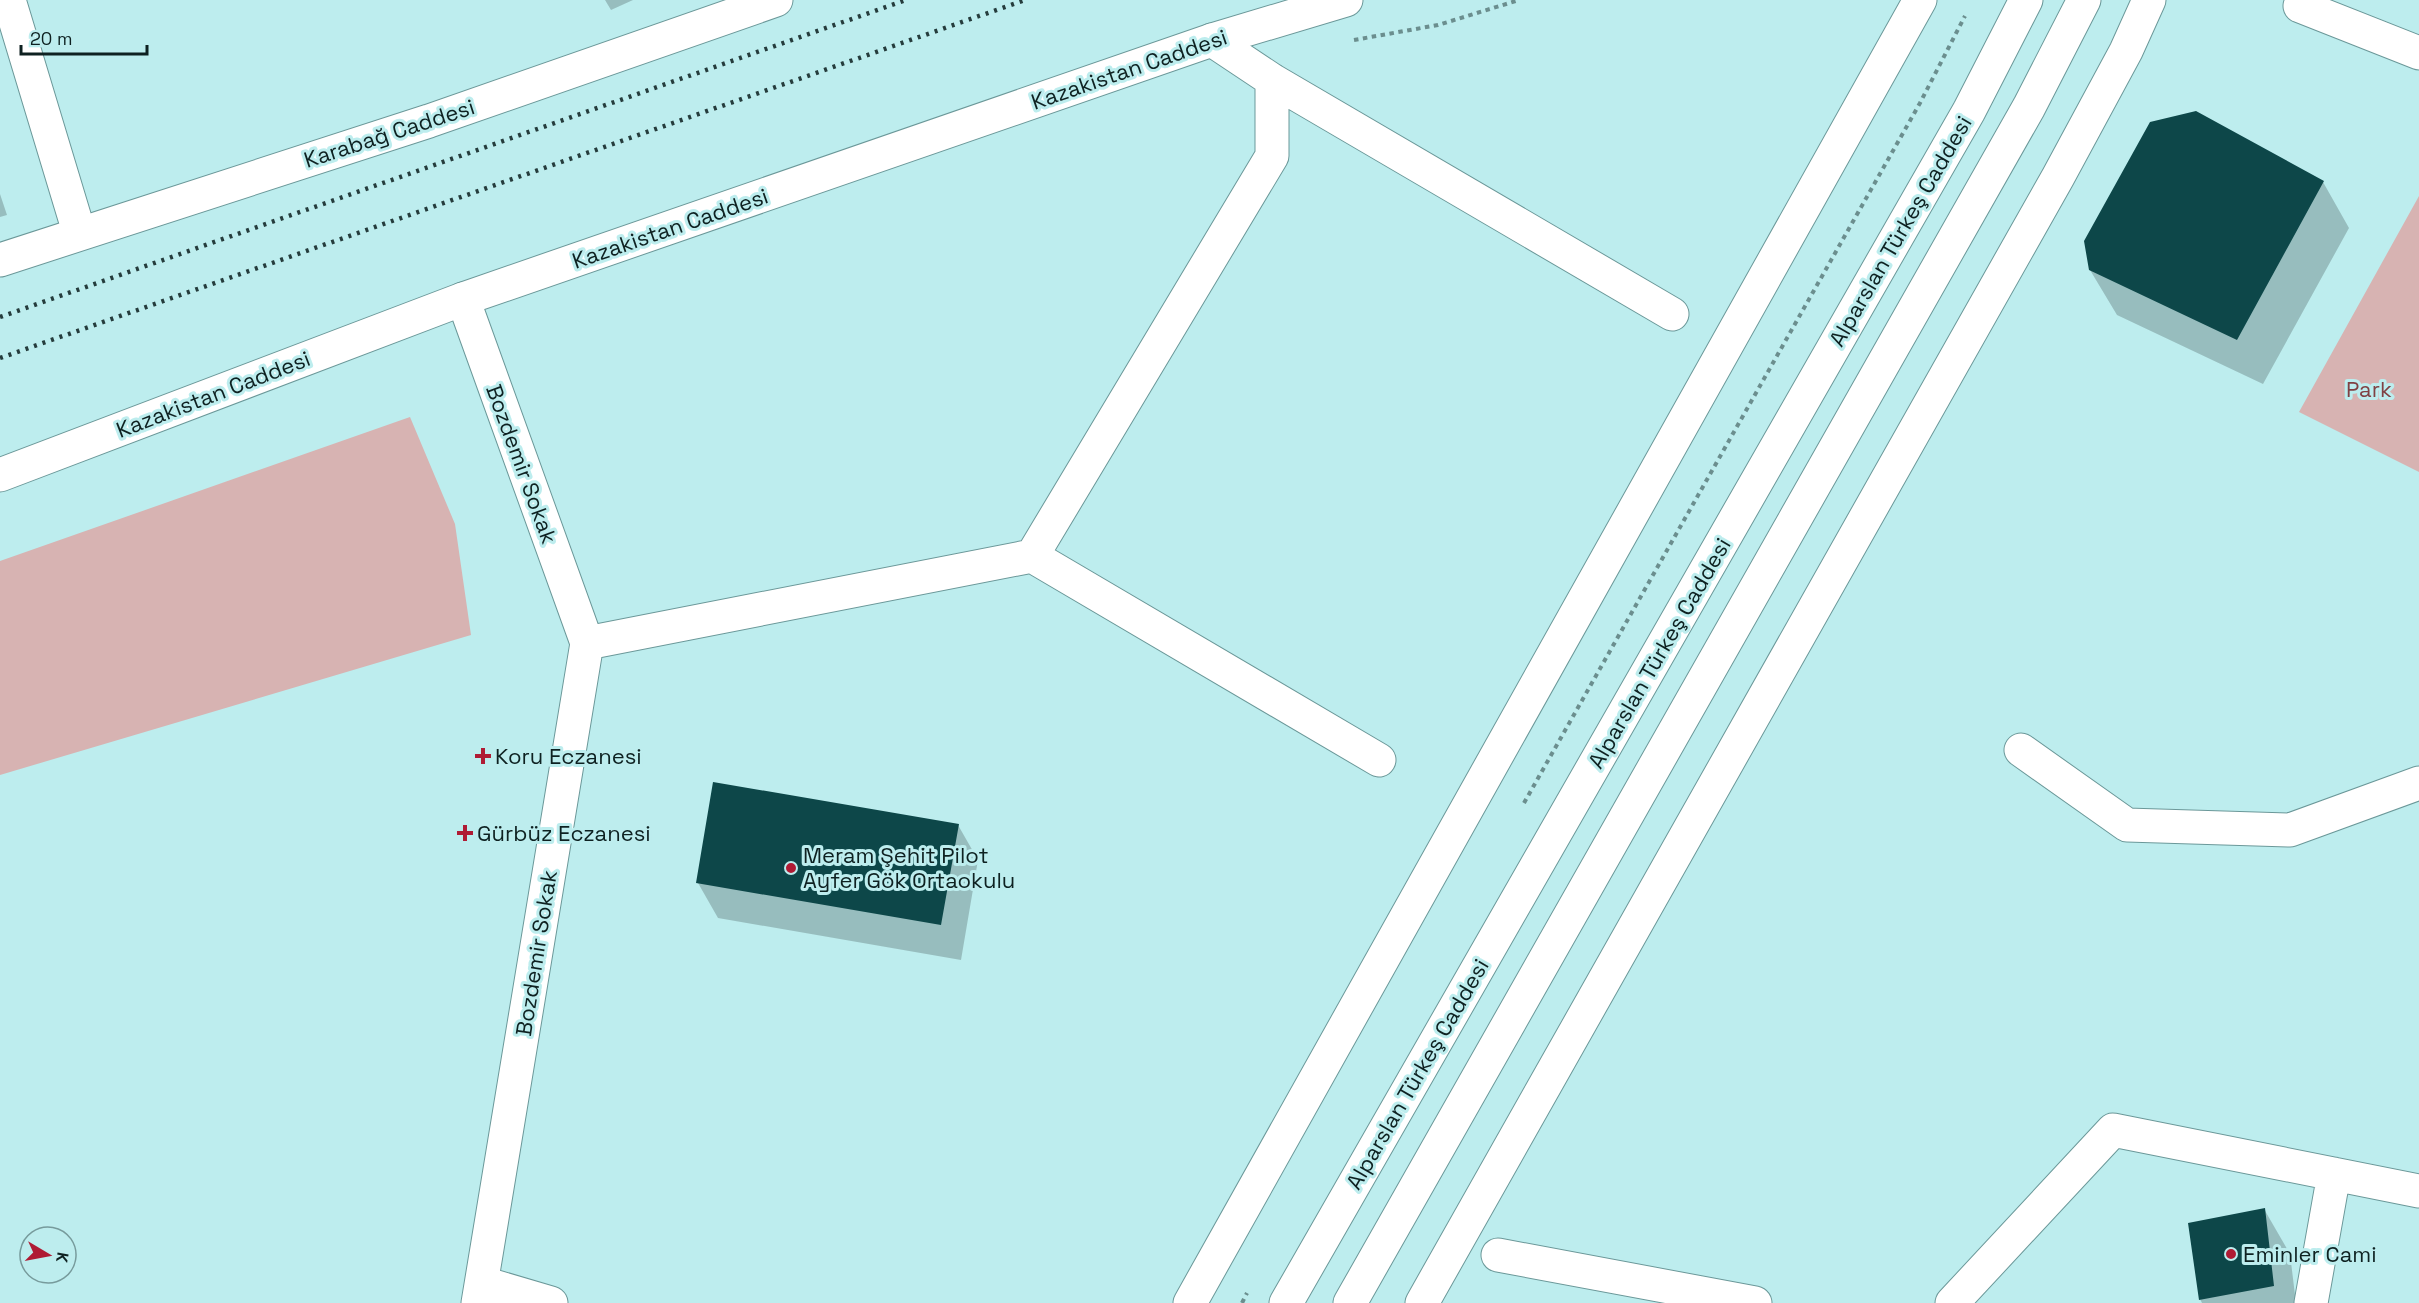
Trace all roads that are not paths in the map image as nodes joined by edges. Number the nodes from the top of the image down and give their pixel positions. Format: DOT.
graph roads {
  1 [pos="9,0"];
  2 [pos="776,0"];
  3 [pos="1346,0"];
  4 [pos="2026,0"];
  5 [pos="2084,0"];
  6 [pos="2149,0"];
  7 [pos="2302,3"];
  8 [pos="1914,6"];
  9 [pos="1212,40"];
  10 [pos="2419,53"];
  11 [pos="1272,80"];
  12 [pos="79,232"];
  13 [pos="0,260"];
  14 [pos="463,300"];
  15 [pos="1672,314"];
  16 [pos="0,475"];
  17 [pos="1032,556"];
  18 [pos="587,643"];
  19 [pos="2021,750"];
  20 [pos="1379,760"];
  21 [pos="2419,783"];
  22 [pos="2334,1174"];
  23 [pos="2419,1191"];
  24 [pos="1498,1255"];
  25 [pos="480,1293"];
  26 [pos="551,1303"];
  27 [pos="1190,1303"];
  28 [pos="1286,1303"];
  29 [pos="1350,1303"];
  30 [pos="1422,1303"];
  31 [pos="1755,1303"];
  32 [pos="1952,1303"];
  33 [pos="2311,1303"];
  1 -- 12 [label="main road"];
  2 -- 12 [label="main road, Karabağ Caddesi"];
  3 -- 9 [label="main road, Kazakistan Caddesi"];
  4 -- 28 [label="main road, Alparslan Türkeş Caddesi"];
  5 -- 29 [label="main road"];
  6 -- 30 [label="main road"];
  7 -- 10 [label="main road"];
  8 -- 27 [label="main road"];
  9 -- 11 [label="main road"];
  9 -- 14 [label="main road, Kazakistan Caddesi"];
  11 -- 15 [label="main road"];
  11 -- 17 [label="main road"];
  12 -- 13 [label="main road, Karabağ Caddesi"];
  14 -- 16 [label="main road, Kazakistan Caddesi"];
  14 -- 18 [label="main road, Bozdemir Sokak"];
  17 -- 18 [label="main road"];
  17 -- 20 [label="main road"];
  18 -- 25 [label="main road, Bozdemir Sokak"];
  19 -- 21 [label="main road"];
  22 -- 23 [label="main road"];
  22 -- 32 [label="main road"];
  22 -- 33 [label="main road"];
  24 -- 31 [label="main road"];
  25 -- 26 [label="main road"];
}
